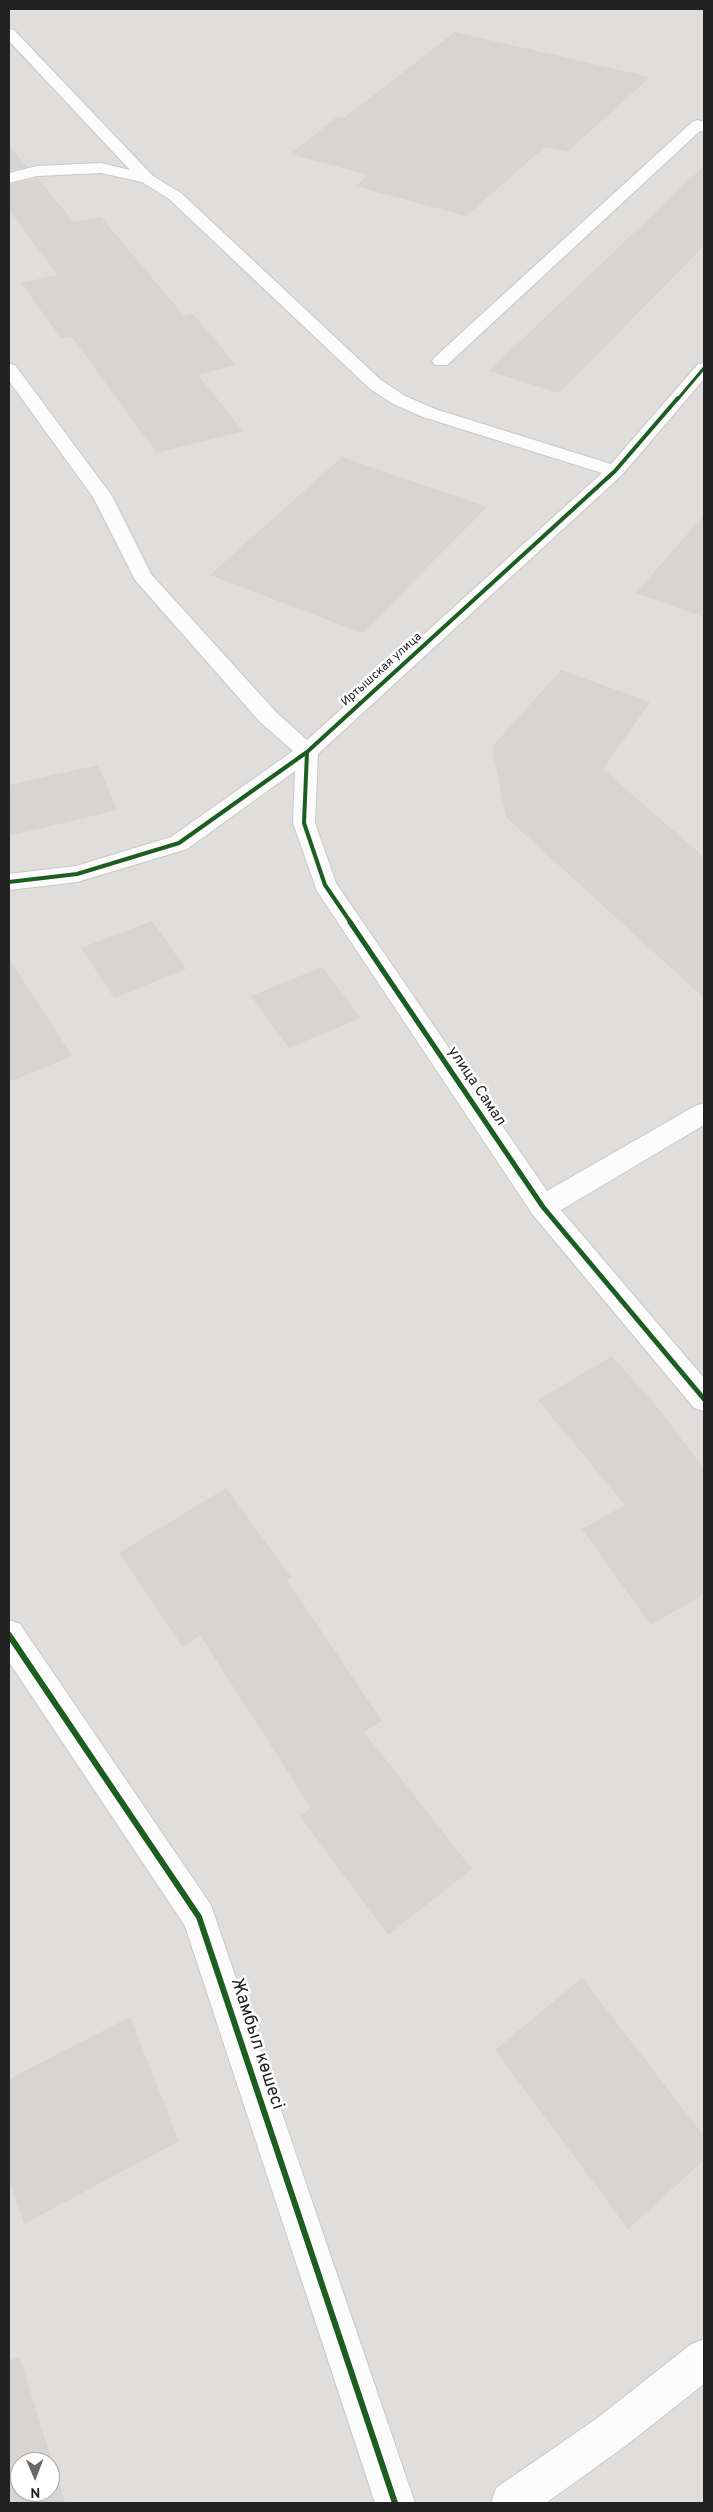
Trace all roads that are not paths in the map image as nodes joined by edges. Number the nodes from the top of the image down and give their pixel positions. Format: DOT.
graph roads {
  1 [pos="9,33"];
  2 [pos="702,122"];
  3 [pos="9,178"];
  4 [pos="147,179"];
  5 [pos="441,361"];
  6 [pos="704,368"];
  7 [pos="9,369"];
  8 [pos="615,471"];
  9 [pos="307,752"];
  10 [pos="9,882"];
  11 [pos="704,1113"];
  12 [pos="543,1208"];
  13 [pos="704,1399"];
  14 [pos="9,1635"];
  15 [pos="704,2359"];
  16 [pos="395,2503"];
  17 [pos="511,2503"];
  1 -- 4 [label="street"];
  2 -- 5 [label="street"];
  3 -- 4 [label="street"];
  4 -- 8 [label="street"];
  6 -- 8 [label="street, Иртышская улица"];
  7 -- 9 [label="street"];
  8 -- 9 [label="street, Иртышская улица"];
  9 -- 10 [label="street, Иртышская улица"];
  9 -- 12 [label="street, улица Самал"];
  11 -- 12 [label="street"];
  12 -- 13 [label="street, улица Самал"];
  14 -- 16 [label="street, Жамбыл көшесі"];
  15 -- 17 [label="street"];
}
